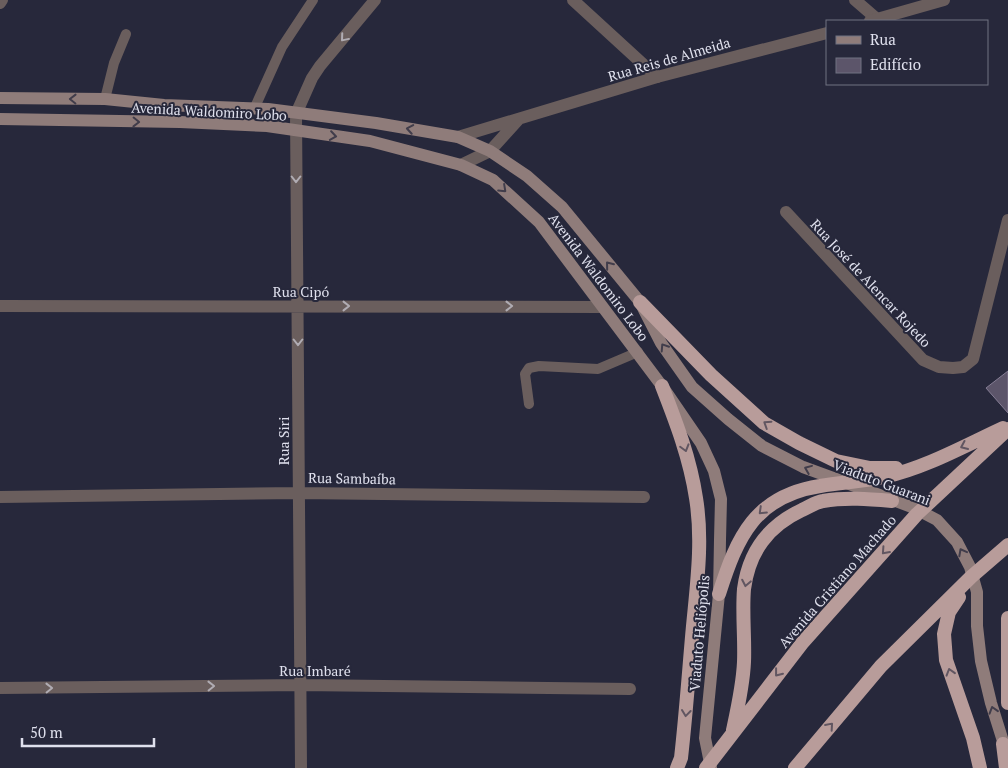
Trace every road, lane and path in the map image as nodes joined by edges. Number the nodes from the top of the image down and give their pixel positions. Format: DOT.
graph roads {
  1 [pos="313,0"];
  2 [pos="375,0"];
  3 [pos="573,0"];
  4 [pos="855,0"];
  5 [pos="944,0"];
  6 [pos="874,20"];
  7 [pos="826,33"];
  8 [pos="126,34"];
  9 [pos="656,77"];
  10 [pos="0,98"];
  11 [pos="105,99"];
  12 [pos="254,108"];
  13 [pos="296,114"];
  14 [pos="0,119"];
  15 [pos="520,119"];
  16 [pos="296,131"];
  17 [pos="458,137"];
  18 [pos="490,151"];
  19 [pos="461,165"];
  20 [pos="786,212"];
  21 [pos="1008,220"];
  22 [pos="640,302"];
  23 [pos="0,306"];
  24 [pos="602,306"];
  25 [pos="297,307"];
  26 [pos="638,352"];
  27 [pos="662,386"];
  28 [pos="529,404"];
  29 [pos="1008,427"];
  30 [pos="911,469"];
  31 [pos="299,493"];
  32 [pos="0,497"];
  33 [pos="644,497"];
  34 [pos="720,499"];
  35 [pos="892,501"];
  36 [pos="1008,545"];
  37 [pos="971,577"];
  38 [pos="719,594"];
  39 [pos="1008,618"];
  40 [pos="301,685"];
  41 [pos="0,688"];
  42 [pos="630,689"];
  43 [pos="1008,703"];
  44 [pos="732,733"];
  45 [pos="1006,750"];
  46 [pos="301,768"];
  47 [pos="677,768"];
  48 [pos="706,768"];
  49 [pos="711,768"];
  50 [pos="795,768"];
  51 [pos="980,768"];
  52 [pos="1006,768"];
  1 -- 12 [label="lane"];
  2 -- 13 [label="street, one-way"];
  3 -- 9 [label="street"];
  4 -- 6 [label="street"];
  5 -- 6 [label="street"];
  7 -- 9 [label="street, Rua Reis de Almeida"];
  8 -- 11 [label="lane"];
  9 -- 15 [label="street, Rua Reis de Almeida"];
  11 -- 10 [label="main road, Avenida Waldomiro Lobo, one-way"];
  11 -- 12 [label="main road, Avenida Waldomiro Lobo"];
  12 -- 13 [label="main road, Avenida Waldomiro Lobo"];
  13 -- 16 [label="street, Rua Siri"];
  17 -- 13 [label="main road, Avenida Waldomiro Lobo, one-way"];
  14 -- 16 [label="main road, Avenida Waldomiro Lobo, one-way"];
  15 -- 17 [label="street, Rua Reis de Almeida"];
  15 -- 18 [label="street, Rua Reis de Almeida"];
  16 -- 19 [label="main road, Avenida Waldomiro Lobo, one-way"];
  16 -- 25 [label="street, Rua Siri, one-way"];
  17 -- 18 [label="main road, Avenida Waldomiro Lobo"];
  18 -- 19 [label="street, Rua Reis de Almeida"];
  22 -- 18 [label="main road, Avenida Waldomiro Lobo, one-way"];
  19 -- 24 [label="main road, Avenida Waldomiro Lobo, one-way"];
  20 -- 21 [label="street, Rua José de Alencar Rojedo"];
  30 -- 22 [label="highway, one-way"];
  35 -- 22 [label="main road, Viaduto Guarani, one-way"];
  23 -- 25 [label="street, Rua Cipó"];
  25 -- 24 [label="street, Rua Cipó, one-way"];
  24 -- 26 [label="main road, Avenida Waldomiro Lobo"];
  25 -- 31 [label="street, Rua Siri, one-way"];
  26 -- 27 [label="main road, Avenida Waldomiro Lobo"];
  26 -- 28 [label="lane"];
  27 -- 34 [label="main road, Avenida Waldomiro Lobo"];
  27 -- 47 [label="highway, one-way"];
  29 -- 30 [label="highway, one-way"];
  29 -- 44 [label="highway, Avenida Cristiano Machado, one-way"];
  30 -- 38 [label="highway, one-way"];
  31 -- 32 [label="street, Rua Sambaíba"];
  31 -- 33 [label="street, Rua Sambaíba"];
  31 -- 40 [label="street, Rua Siri"];
  34 -- 38 [label="main road, Viaduto Heliópolis"];
  35 -- 44 [label="highway, one-way"];
  45 -- 35 [label="main road, Viaduto Guarani, one-way"];
  36 -- 37 [label="highway"];
  50 -- 37 [label="highway, one-way"];
  51 -- 37 [label="highway, one-way"];
  38 -- 49 [label="main road, Viaduto Heliópolis"];
  39 -- 43 [label="highway"];
  41 -- 40 [label="street, Rua Imbaré, one-way"];
  40 -- 42 [label="street, Rua Imbaré"];
  40 -- 46 [label="street, Rua Siri"];
  44 -- 48 [label="highway, Avenida Cristiano Machado"];
  45 -- 52 [label="highway"];
}
